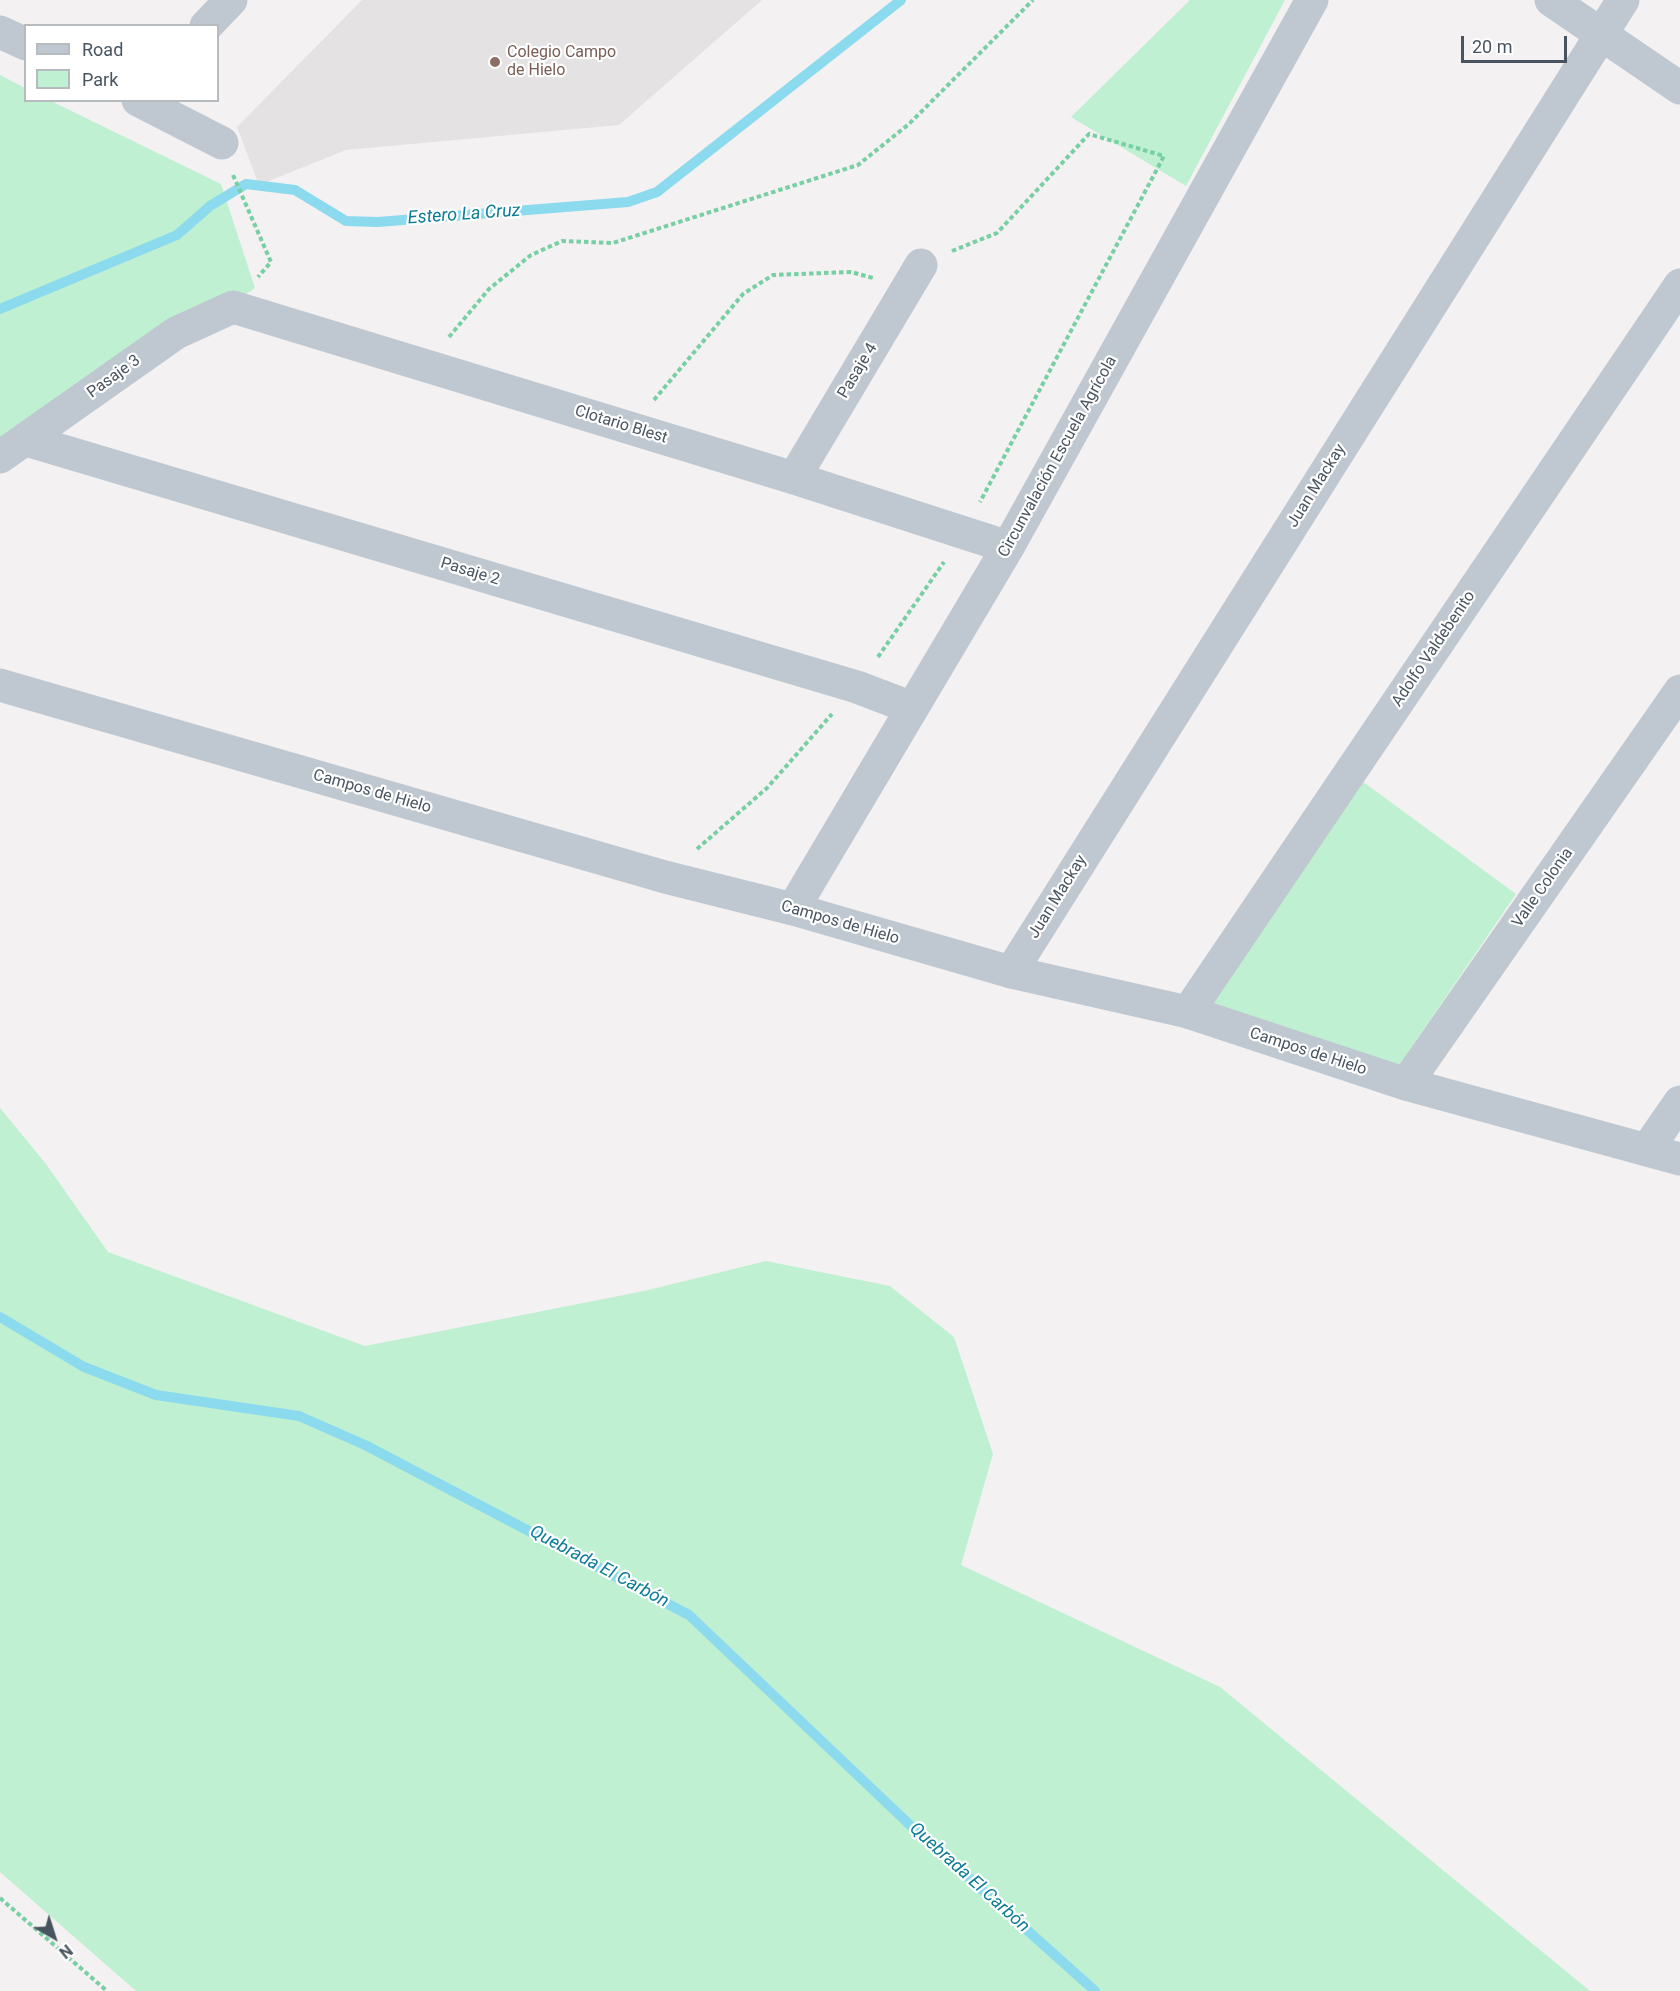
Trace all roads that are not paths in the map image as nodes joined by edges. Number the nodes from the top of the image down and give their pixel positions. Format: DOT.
graph roads {
  1 [pos="231,0"];
  2 [pos="1312,0"];
  3 [pos="1551,0"];
  4 [pos="1623,0"];
  5 [pos="209,24"];
  6 [pos="0,32"];
  7 [pos="1601,34"];
  8 [pos="24,43"];
  9 [pos="1680,88"];
  10 [pos="142,102"];
  11 [pos="222,143"];
  12 [pos="915,276"];
  13 [pos="1680,285"];
  14 [pos="233,307"];
  15 [pos="13,449"];
  16 [pos="794,478"];
  17 [pos="1008,547"];
  18 [pos="0,684"];
  19 [pos="1680,691"];
  20 [pos="912,708"];
  21 [pos="793,909"];
  22 [pos="1011,972"];
  23 [pos="1188,1012"];
  24 [pos="1406,1084"];
  25 [pos="1680,1102"];
  26 [pos="1648,1148"];
  27 [pos="1680,1159"];
  1 -- 5 [label="street"];
  2 -- 17 [label="street, Circunvalación Escuela Agrícola"];
  3 -- 7 [label="street"];
  4 -- 7 [label="street, Juan Mackay"];
  6 -- 8 [label="street"];
  7 -- 9 [label="street"];
  7 -- 22 [label="street, Juan Mackay"];
  10 -- 11 [label="street"];
  12 -- 16 [label="street, Pasaje 4"];
  13 -- 23 [label="street, Adolfo Valdebenito"];
  14 -- 15 [label="street, Pasaje 3"];
  14 -- 16 [label="street, Clotario Blest"];
  15 -- 20 [label="street, Pasaje 2"];
  16 -- 17 [label="street, Clotario Blest"];
  17 -- 20 [label="street, Circunvalación Escuela Agrícola"];
  18 -- 21 [label="street, Campos de Hielo"];
  19 -- 24 [label="street, Valle Colonia"];
  20 -- 21 [label="street, Circunvalación Escuela Agrícola"];
  21 -- 22 [label="street, Campos de Hielo"];
  22 -- 23 [label="street, Campos de Hielo"];
  23 -- 24 [label="street, Campos de Hielo"];
  24 -- 26 [label="street, Campos de Hielo"];
  25 -- 26 [label="street"];
  26 -- 27 [label="street, Campos de Hielo"];
}
